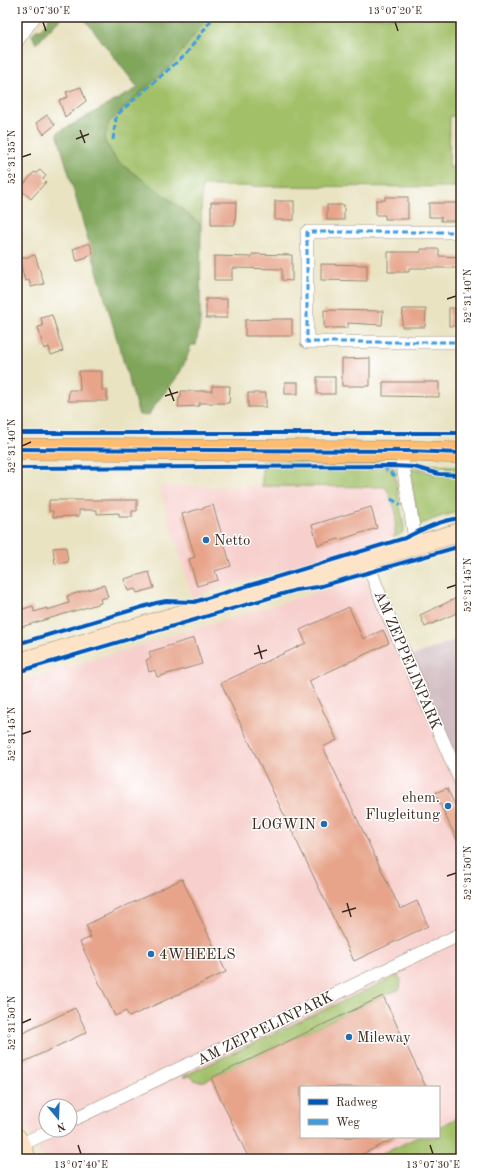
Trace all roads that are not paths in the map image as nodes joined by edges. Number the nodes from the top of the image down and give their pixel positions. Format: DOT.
graph roads {
  1 [pos="34,17"];
  2 [pos="17,41"];
  3 [pos="461,232"];
  4 [pos="461,342"];
  5 [pos="17,449"];
  6 [pos="403,451"];
  7 [pos="461,453"];
  8 [pos="461,532"];
  9 [pos="416,545"];
  10 [pos="366,559"];
  11 [pos="17,663"];
  12 [pos="461,782"];
  13 [pos="461,934"];
  14 [pos="78,1117"];
  15 [pos="38,1138"];
  16 [pos="21,1147"];
  1 -- 2 [label="street"];
  3 -- 4 [label="street"];
  5 -- 6 [label="main road"];
  6 -- 7 [label="main road"];
  6 -- 9 [label="street"];
  8 -- 9 [label="main road"];
  9 -- 10 [label="main road"];
  10 -- 11 [label="main road"];
  10 -- 12 [label="street, AM ZEPPELINPARK"];
  13 -- 14 [label="street, AM ZEPPELINPARK"];
  15 -- 16 [label="street"];
}
